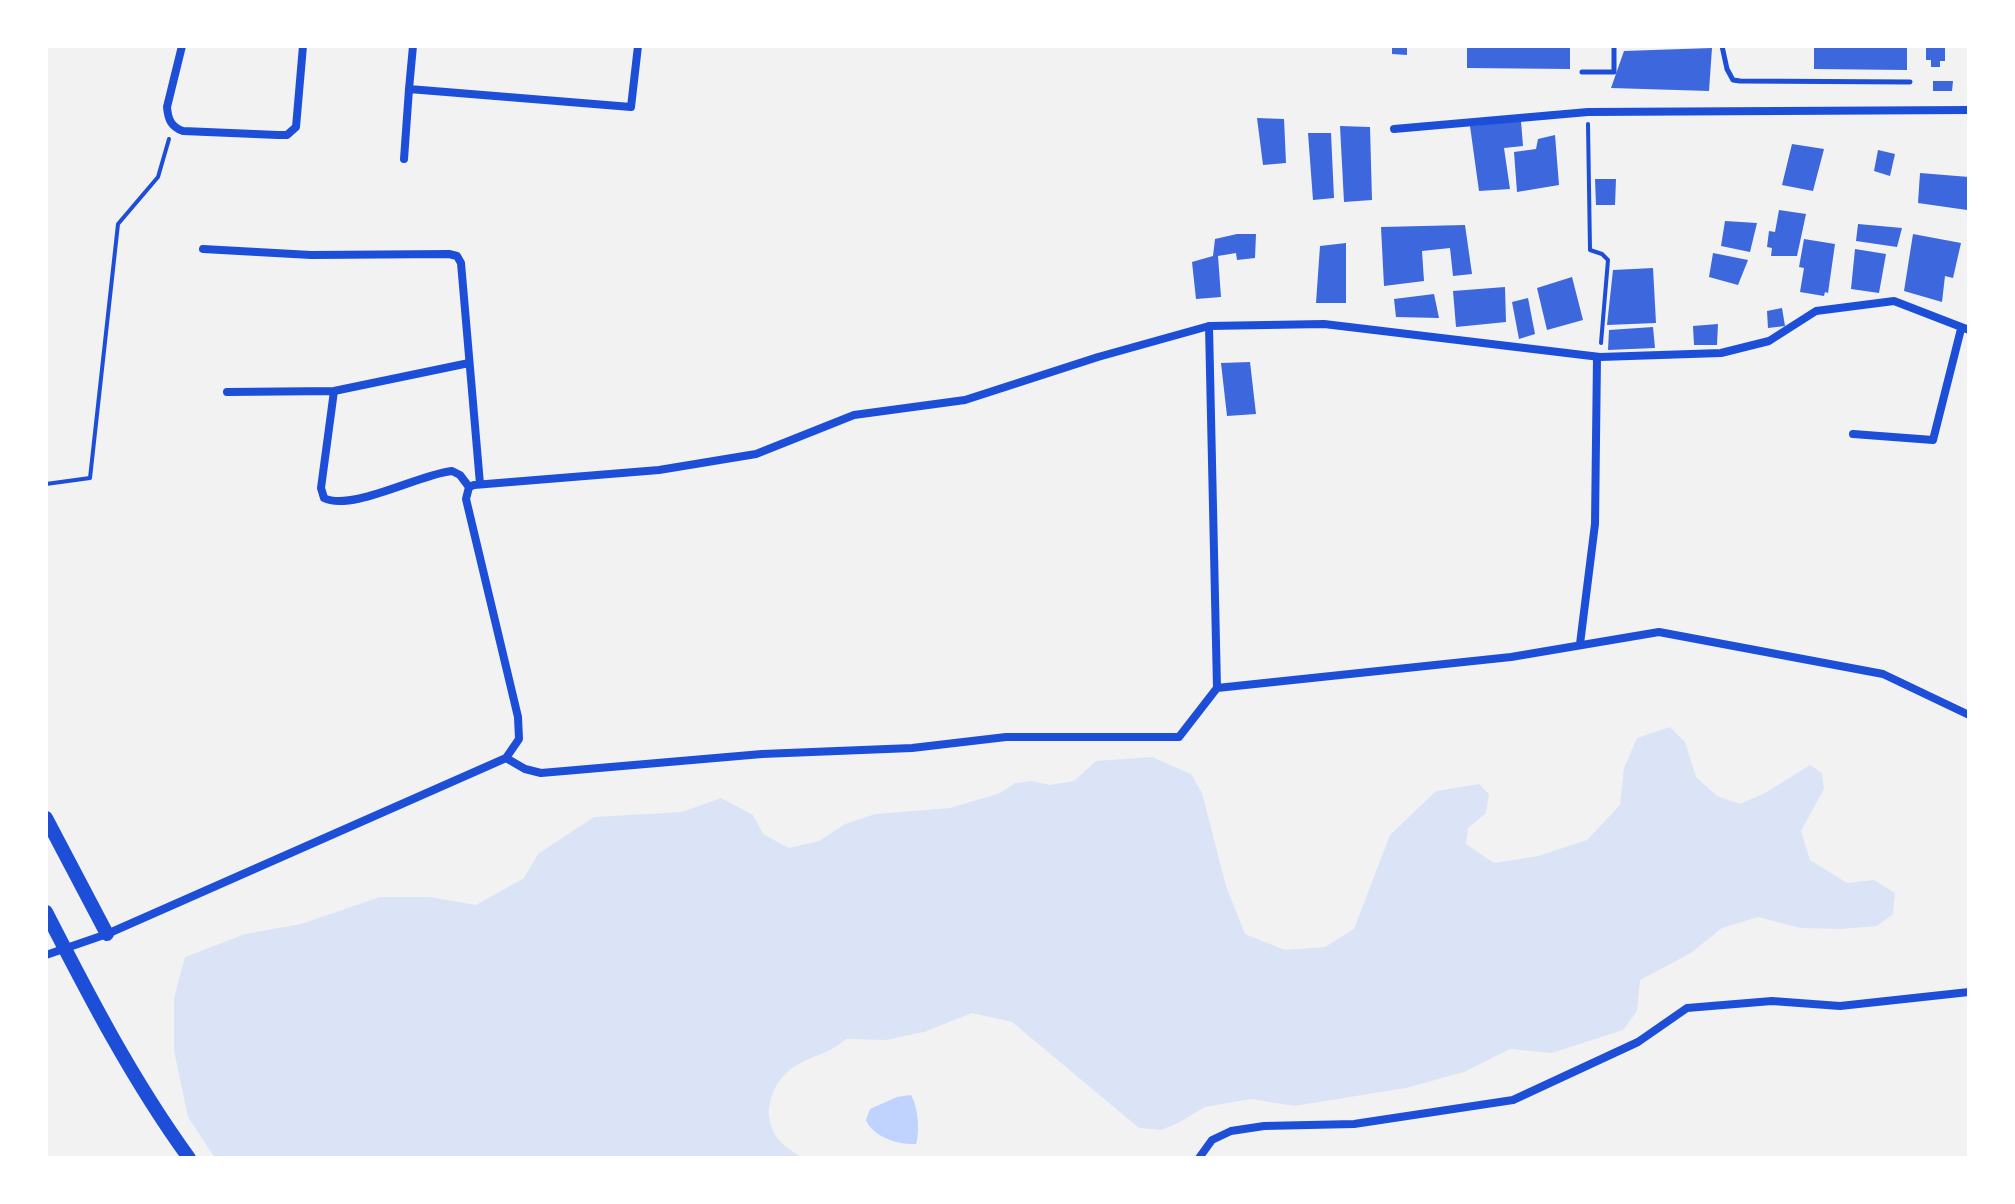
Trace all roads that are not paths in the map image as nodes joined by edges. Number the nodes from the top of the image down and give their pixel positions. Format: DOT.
graph roads {
  1 [pos="182,46"];
  2 [pos="303,46"];
  3 [pos="413,46"];
  4 [pos="638,46"];
  5 [pos="1614,46"];
  6 [pos="1722,46"];
  7 [pos="1582,72"];
  8 [pos="1910,82"];
  9 [pos="409,89"];
  10 [pos="1969,110"];
  11 [pos="1394,129"];
  12 [pos="404,159"];
  13 [pos="203,249"];
  14 [pos="1209,326"];
  15 [pos="1965,330"];
  16 [pos="1598,357"];
  17 [pos="469,363"];
  18 [pos="334,391"];
  19 [pos="227,392"];
  20 [pos="1853,434"];
  21 [pos="480,484"];
  22 [pos="469,487"];
  23 [pos="1580,644"];
  24 [pos="1217,688"];
  25 [pos="1969,715"];
  26 [pos="506,758"];
  27 [pos="46,818"];
  28 [pos="50,919"];
  29 [pos="107,934"];
  30 [pos="46,955"];
  31 [pos="1969,992"];
  32 [pos="189,1158"];
  33 [pos="1199,1158"];
  1 -- 2 [label="street"];
  3 -- 9 [label="street"];
  4 -- 9 [label="street"];
  5 -- 7 [label="lane"];
  6 -- 8 [label="lane"];
  9 -- 12 [label="street"];
  10 -- 11 [label="street"];
  13 -- 17 [label="street"];
  14 -- 16 [label="street"];
  14 -- 21 [label="street"];
  14 -- 24 [label="street"];
  15 -- 16 [label="street"];
  15 -- 20 [label="street"];
  16 -- 23 [label="street"];
  17 -- 18 [label="street"];
  17 -- 21 [label="street"];
  18 -- 19 [label="street"];
  18 -- 22 [label="street"];
  21 -- 22 [label="street"];
  22 -- 26 [label="street"];
  23 -- 24 [label="street"];
  23 -- 25 [label="street"];
  24 -- 26 [label="street"];
  26 -- 29 [label="street"];
  27 -- 29 [label="street"];
  28 -- 32 [label="street"];
  29 -- 30 [label="street"];
  31 -- 33 [label="street"];
}
